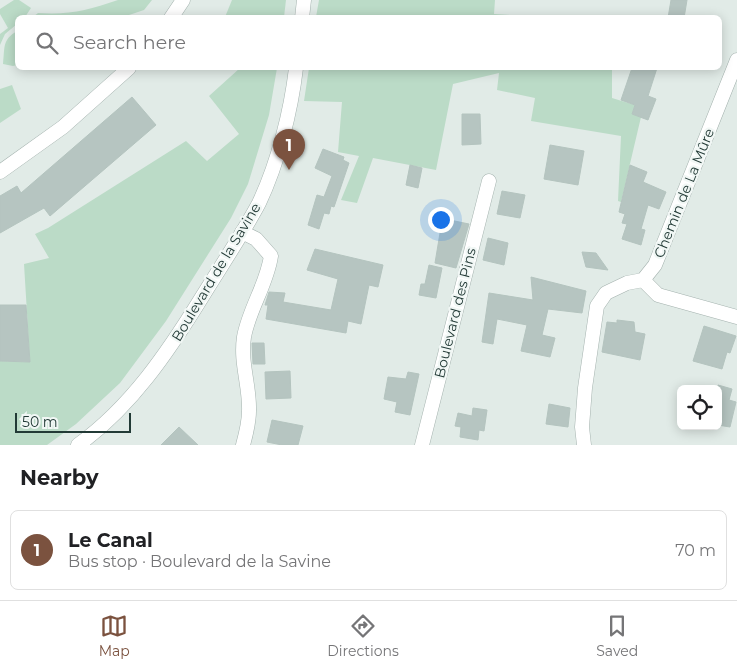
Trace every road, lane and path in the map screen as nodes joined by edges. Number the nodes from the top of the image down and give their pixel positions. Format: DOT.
graph roads {
  1 [pos="183,0"];
  2 [pos="304,0"];
  3 [pos="173,15"];
  4 [pos="302,15"];
  5 [pos="737,60"];
  6 [pos="127,70"];
  7 [pos="296,70"];
  8 [pos="0,172"];
  9 [pos="489,181"];
  10 [pos="242,232"];
  11 [pos="643,280"];
  12 [pos="737,317"];
  13 [pos="78,445"];
  14 [pos="243,445"];
  15 [pos="422,445"];
  16 [pos="584,445"];
  1 -- 3 [label="street"];
  2 -- 4 [label="street"];
  5 -- 11 [label="street, Chemin de La Mûre"];
  6 -- 8 [label="street"];
  7 -- 10 [label="street, Boulevard de la Savine"];
  9 -- 15 [label="street, Boulevard des Pins"];
  10 -- 13 [label="street, Boulevard de la Savine"];
  10 -- 14 [label="street"];
  11 -- 12 [label="street"];
  11 -- 16 [label="street"];
}
